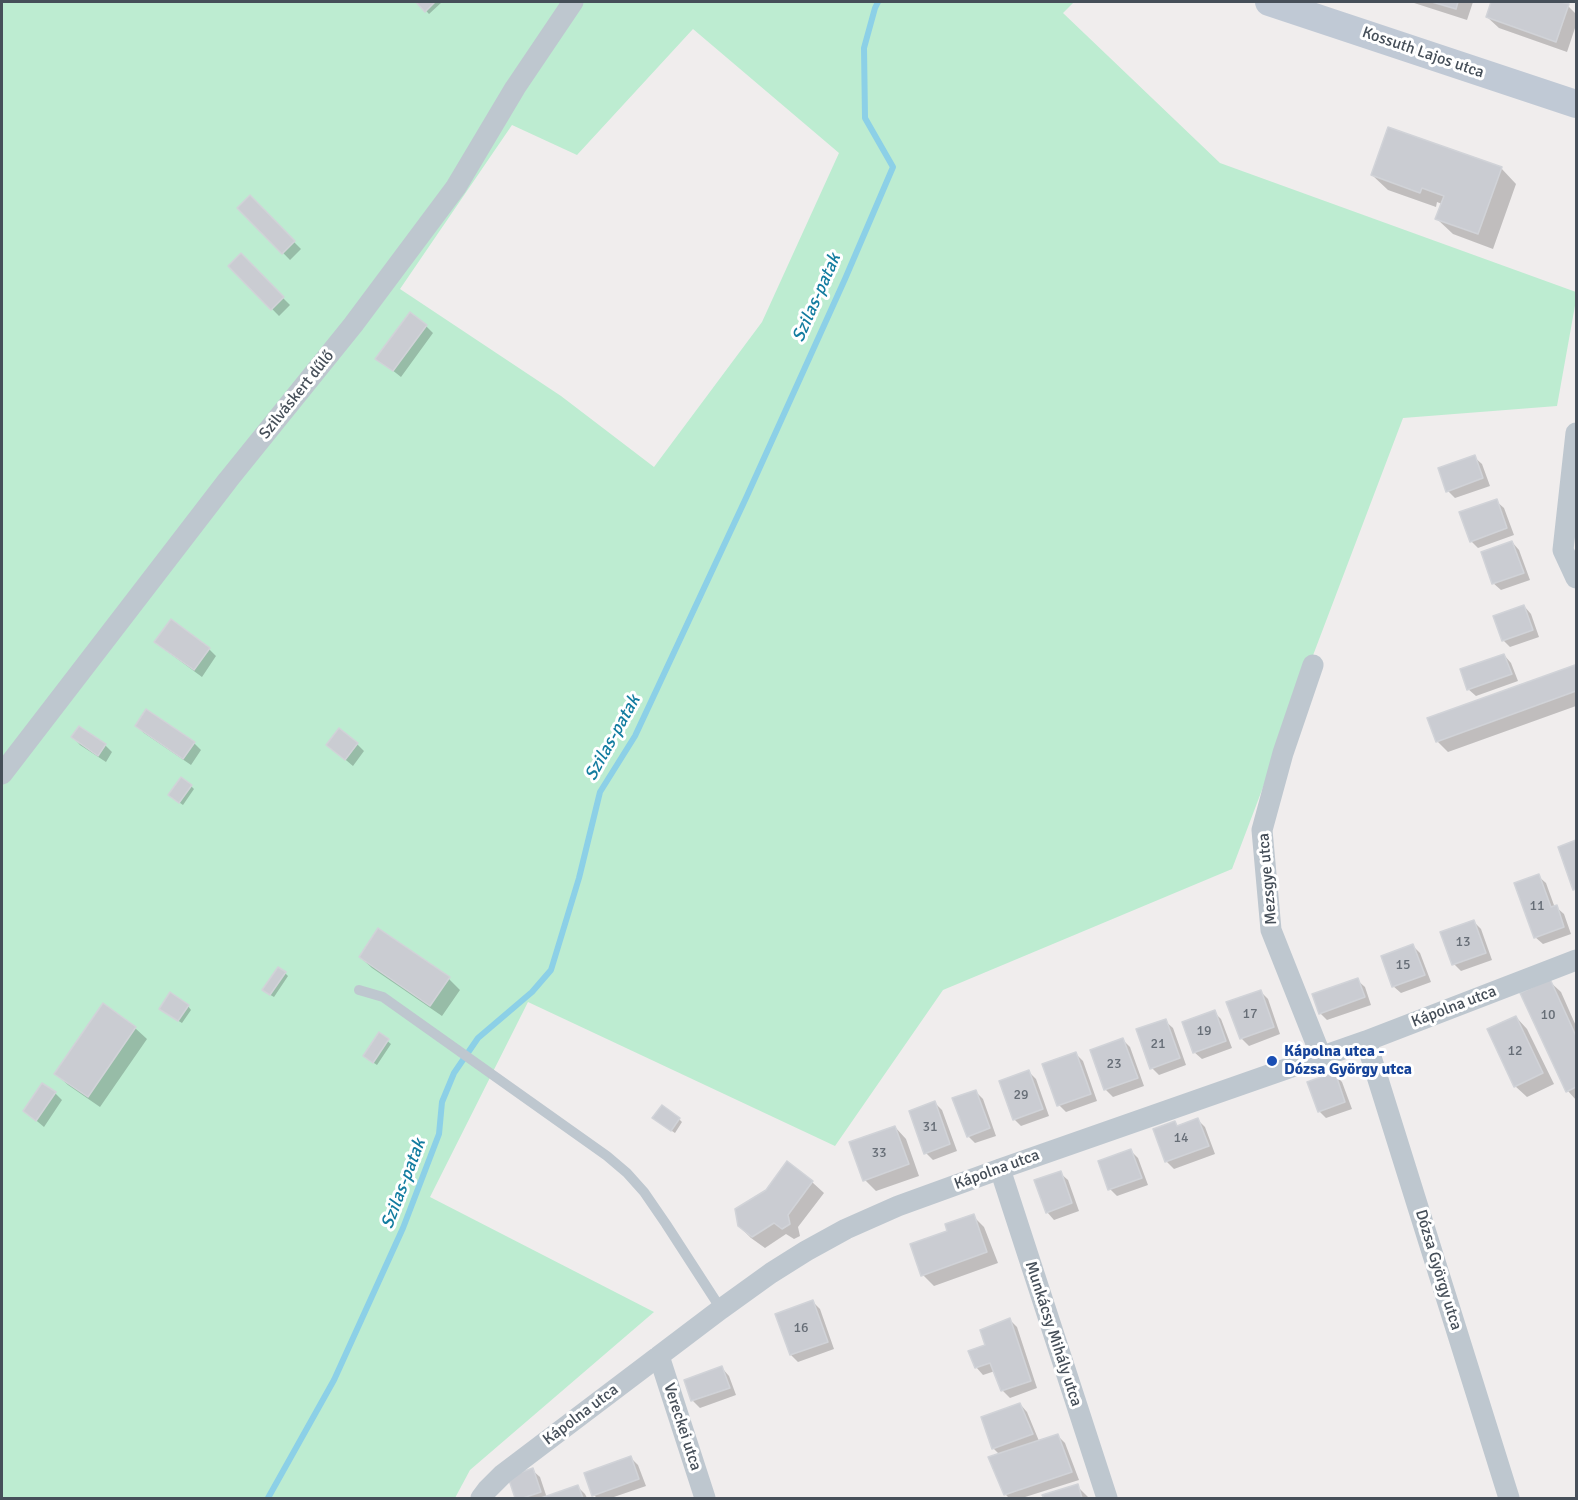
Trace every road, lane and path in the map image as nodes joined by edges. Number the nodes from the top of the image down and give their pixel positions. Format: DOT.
graph roads {
  1 [pos="573,2"];
  2 [pos="1269,2"];
  3 [pos="1576,104"];
  4 [pos="1576,433"];
  5 [pos="1576,578"];
  6 [pos="1312,665"];
  7 [pos="2,774"];
  8 [pos="1576,960"];
  9 [pos="359,990"];
  10 [pos="1366,1041"];
  11 [pos="1321,1056"];
  12 [pos="999,1169"];
  13 [pos="721,1309"];
  14 [pos="659,1356"];
  15 [pos="482,1498"];
  16 [pos="705,1498"];
  17 [pos="1107,1498"];
  18 [pos="1509,1498"];
  1 -- 7 [label="street, Szilváskert dűlő"];
  2 -- 3 [label="main road, Kossuth Lajos utca"];
  4 -- 5 [label="street"];
  6 -- 11 [label="street, Mezsgye utca"];
  8 -- 10 [label="street, Kápolna utca"];
  9 -- 13 [label="lane"];
  10 -- 11 [label="street, Kápolna utca"];
  10 -- 18 [label="street, Dózsa György utca"];
  11 -- 12 [label="street, Kápolna utca"];
  12 -- 13 [label="street, Kápolna utca"];
  12 -- 17 [label="street, Munkácsy Mihály utca"];
  13 -- 14 [label="street, Kápolna utca"];
  14 -- 15 [label="street, Kápolna utca"];
  14 -- 16 [label="street, Vereckei utca"];
}
